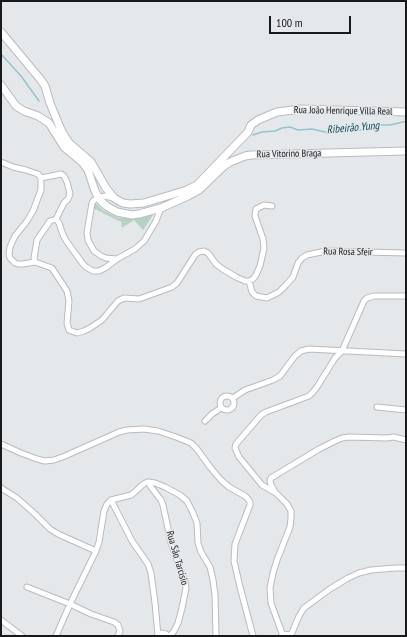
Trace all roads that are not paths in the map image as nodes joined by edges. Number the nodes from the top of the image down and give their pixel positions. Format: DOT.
graph roads {
  1 [pos="1,32"];
  2 [pos="1,85"];
  3 [pos="406,112"];
  4 [pos="406,151"];
  5 [pos="1,162"];
  6 [pos="41,178"];
  7 [pos="99,197"];
  8 [pos="114,198"];
  9 [pos="272,206"];
  10 [pos="161,208"];
  11 [pos="56,219"];
  12 [pos="406,254"];
  13 [pos="117,259"];
  14 [pos="35,262"];
  15 [pos="249,281"];
  16 [pos="406,296"];
  17 [pos="342,350"];
  18 [pos="406,354"];
  19 [pos="233,398"];
  20 [pos="377,407"];
  21 [pos="221,408"];
  22 [pos="406,410"];
  23 [pos="205,421"];
  24 [pos="406,440"];
  25 [pos="1,444"];
  26 [pos="148,482"];
  27 [pos="1,488"];
  28 [pos="276,493"];
  29 [pos="111,500"];
  30 [pos="96,551"];
  31 [pos="406,568"];
  32 [pos="27,587"];
  33 [pos="70,604"];
  34 [pos="1,620"];
  35 [pos="282,635"];
  36 [pos="293,635"];
  37 [pos="22,636"];
  38 [pos="56,636"];
  39 [pos="118,636"];
  40 [pos="157,636"];
  41 [pos="169,636"];
  42 [pos="216,636"];
  43 [pos="253,636"];
  1 -- 8 [label="main road"];
  2 -- 7 [label="main road"];
  3 -- 8 [label="main road, Rua João Henrique Villa Real"];
  4 -- 10 [label="main road, Rua Vitorino Braga"];
  5 -- 6 [label="street"];
  6 -- 11 [label="street"];
  6 -- 14 [label="street"];
  7 -- 8 [label="street"];
  7 -- 10 [label="main road, Rua Vitorino Braga"];
  7 -- 13 [label="street"];
  9 -- 15 [label="street"];
  10 -- 13 [label="street"];
  11 -- 13 [label="street"];
  11 -- 14 [label="street"];
  12 -- 15 [label="street, Rua Rosa Sfeir"];
  14 -- 15 [label="street"];
  16 -- 17 [label="street"];
  17 -- 18 [label="street"];
  17 -- 19 [label="street"];
  17 -- 28 [label="street"];
  19 -- 21 [label="street"];
  19 -- 21 [label="street"];
  20 -- 22 [label="street"];
  21 -- 23 [label="street"];
  24 -- 28 [label="street"];
  25 -- 43 [label="street"];
  26 -- 29 [label="street"];
  26 -- 41 [label="street, Rua São Tarcísio"];
  26 -- 42 [label="street"];
  27 -- 30 [label="street"];
  28 -- 35 [label="street"];
  29 -- 30 [label="street"];
  29 -- 40 [label="street"];
  30 -- 33 [label="street"];
  31 -- 36 [label="street"];
  32 -- 33 [label="street"];
  33 -- 38 [label="street"];
  33 -- 39 [label="street"];
  34 -- 37 [label="street"];
  35 -- 36 [label="street"];
  40 -- 41 [label="street"];
}
